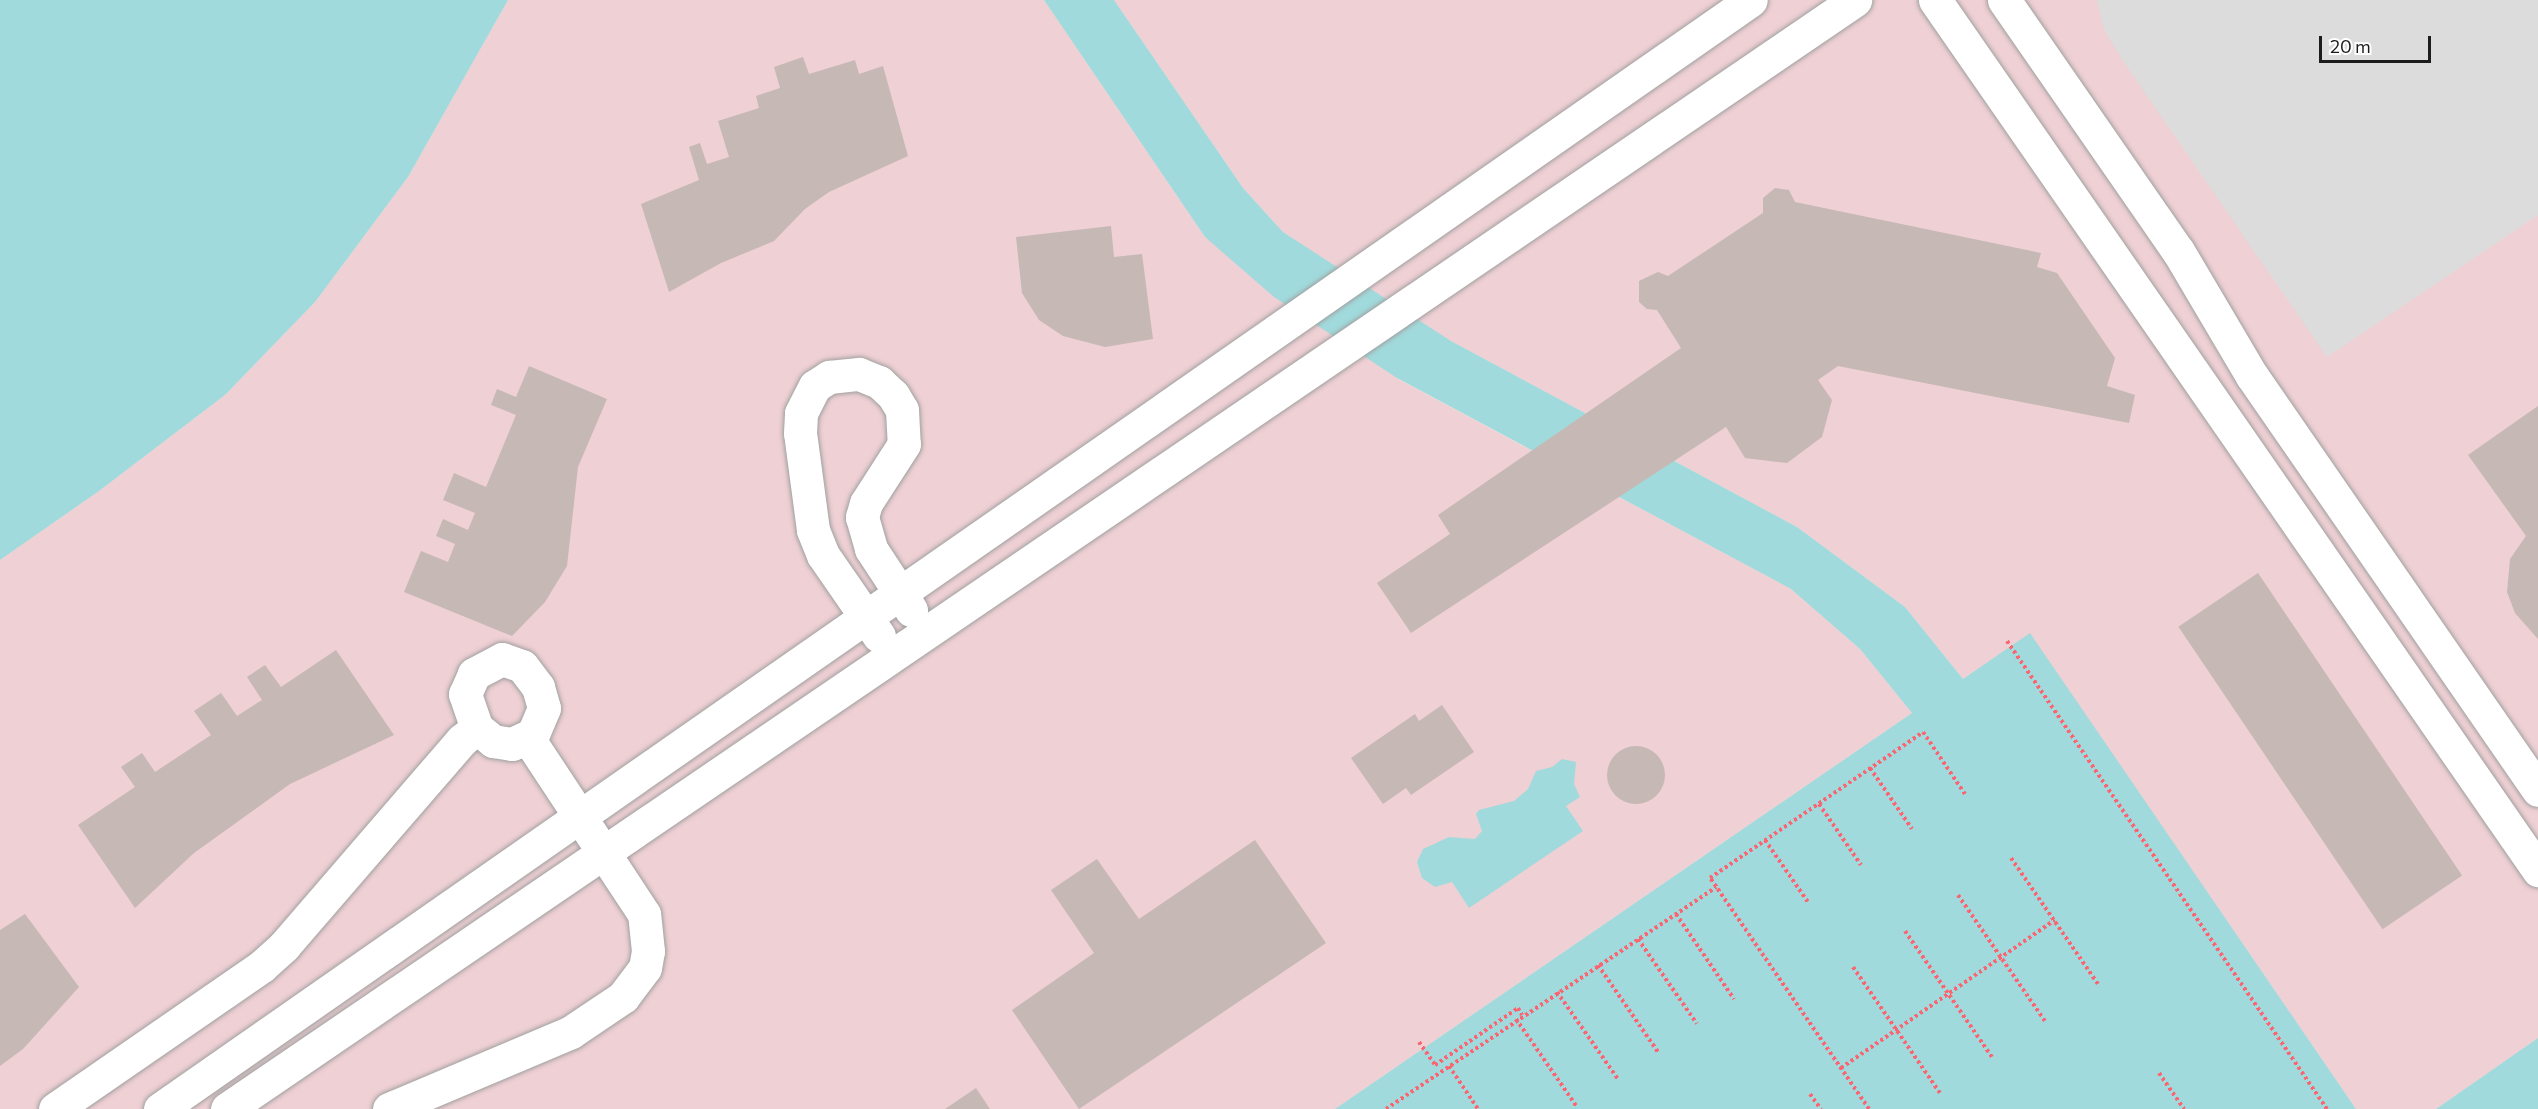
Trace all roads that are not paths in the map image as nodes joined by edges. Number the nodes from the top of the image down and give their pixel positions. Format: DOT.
graph roads {
  1 [pos="1750,0"];
  2 [pos="1855,0"];
  3 [pos="1935,0"];
  4 [pos="2004,0"];
  5 [pos="900,594"];
  6 [pos="866,618"];
  7 [pos="926,632"];
  8 [pos="892,655"];
  9 [pos="477,728"];
  10 [pos="528,738"];
  11 [pos="2538,790"];
  12 [pos="579,817"];
  13 [pos="602,852"];
  14 [pos="2538,870"];
  15 [pos="54,1109"];
  16 [pos="160,1109"];
  17 [pos="227,1109"];
  18 [pos="390,1109"];
  1 -- 5 [label="street"];
  2 -- 7 [label="street"];
  3 -- 14 [label="street"];
  4 -- 11 [label="street"];
  5 -- 6 [label="street"];
  5 -- 6 [label="street"];
  5 -- 7 [label="street"];
  6 -- 8 [label="street"];
  6 -- 12 [label="street"];
  7 -- 8 [label="street"];
  8 -- 13 [label="street"];
  9 -- 10 [label="street"];
  9 -- 10 [label="street"];
  9 -- 15 [label="street"];
  10 -- 12 [label="street"];
  12 -- 13 [label="street"];
  12 -- 16 [label="street"];
  13 -- 17 [label="street"];
  13 -- 18 [label="street"];
}
